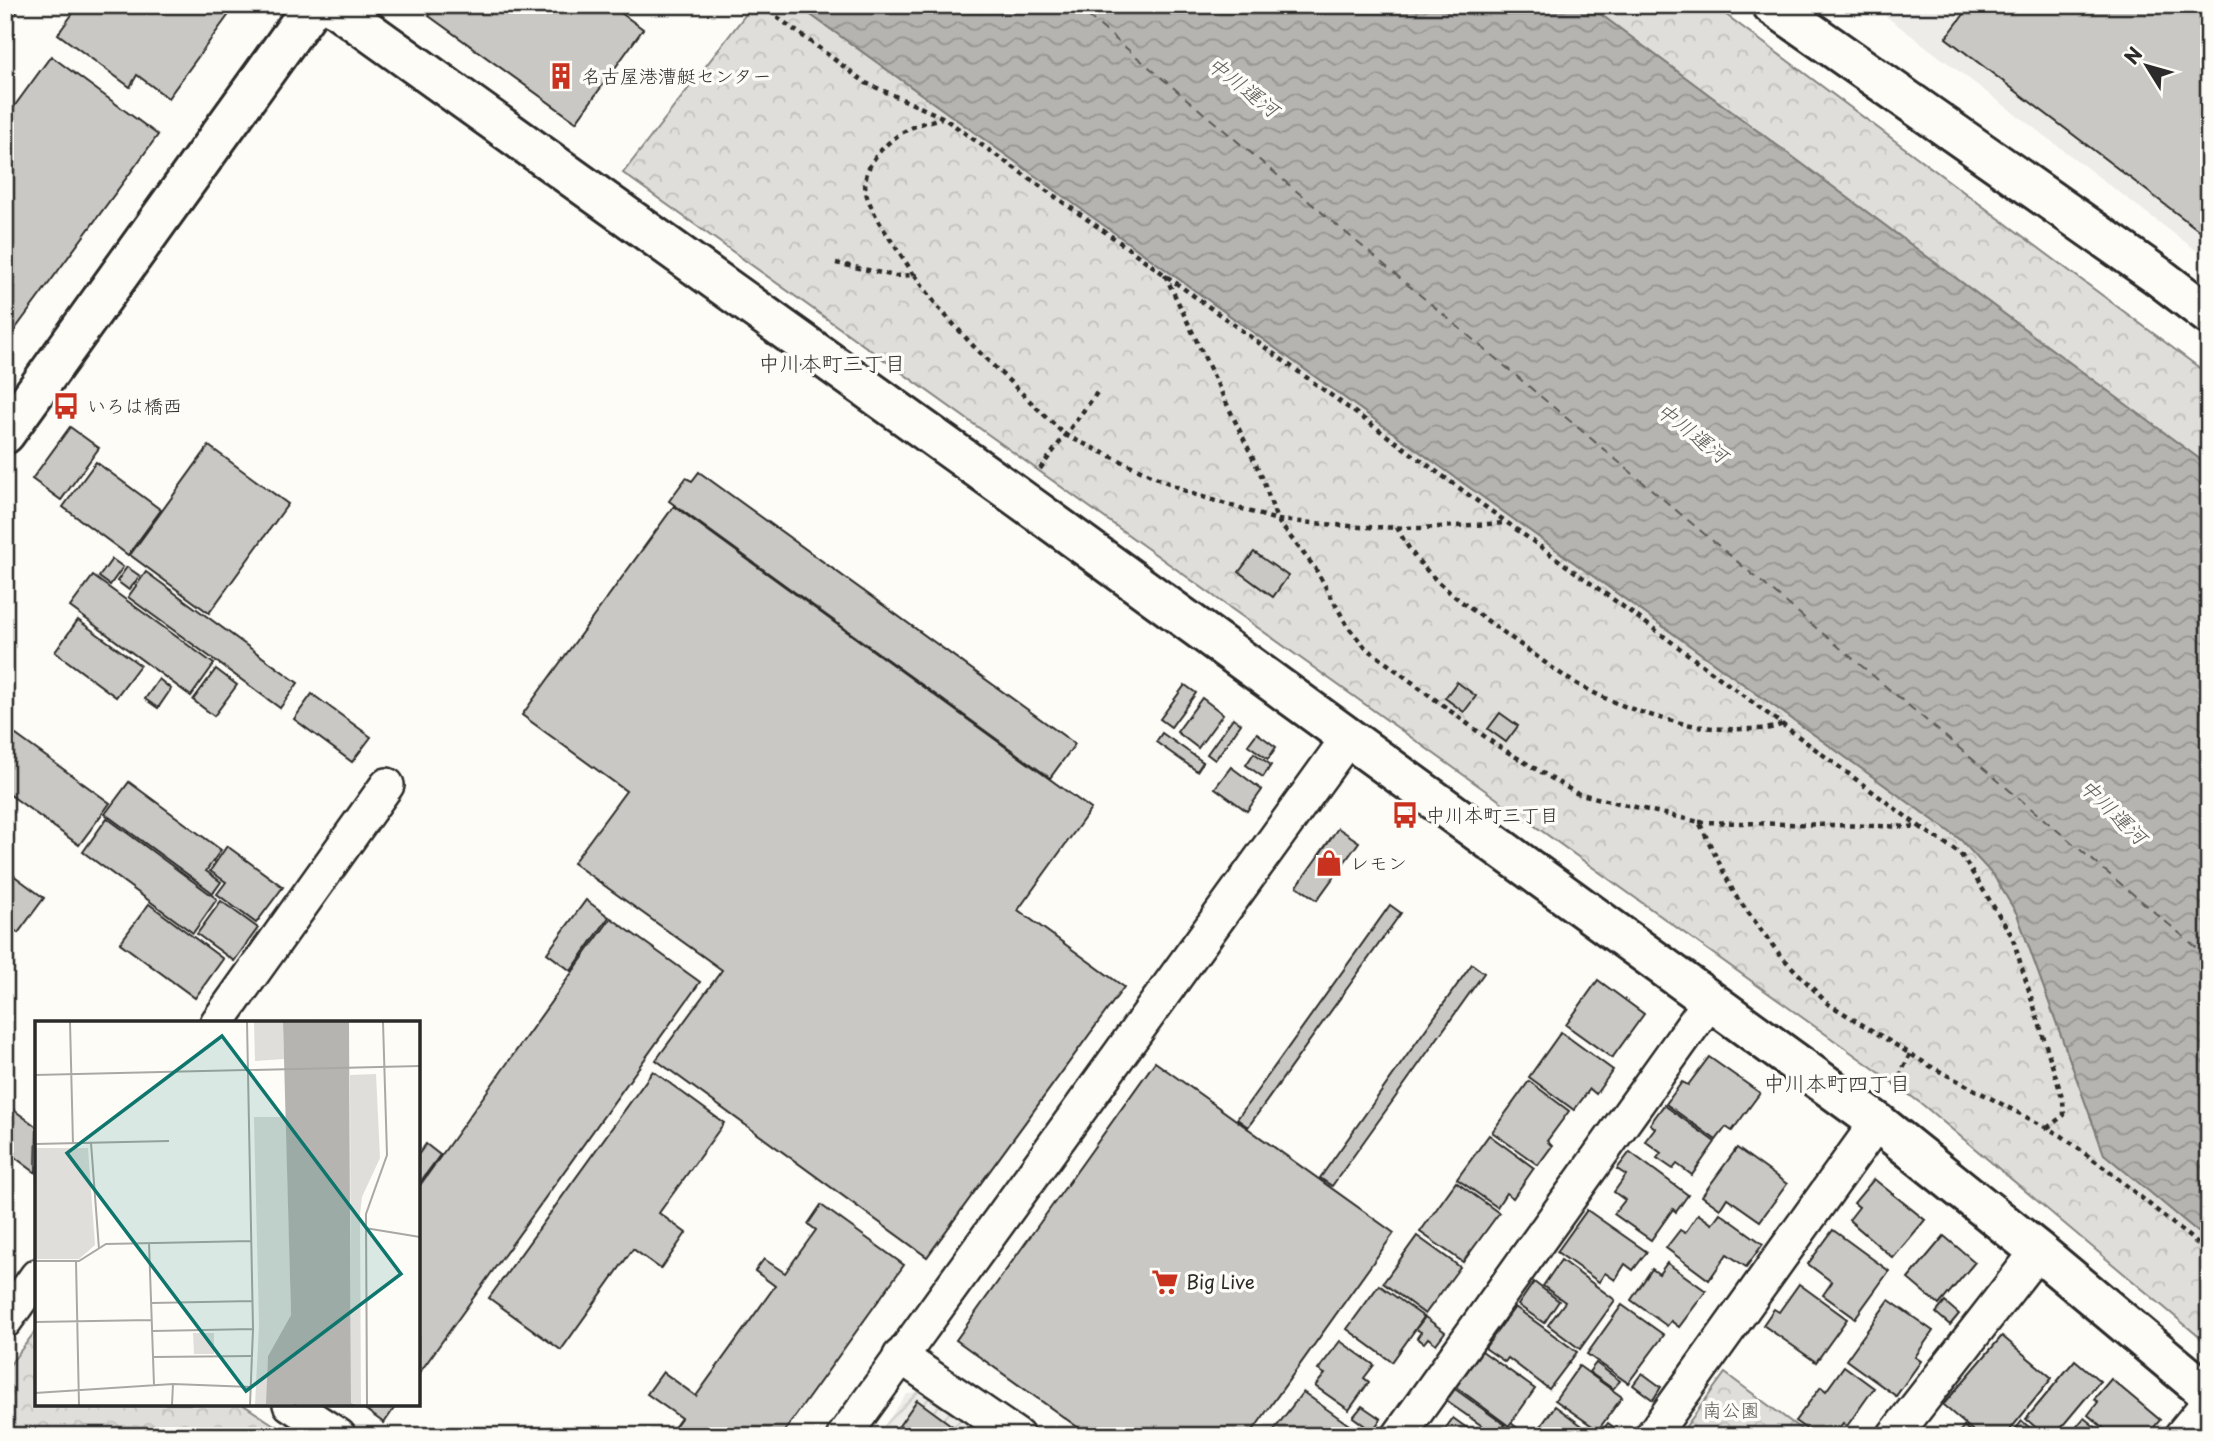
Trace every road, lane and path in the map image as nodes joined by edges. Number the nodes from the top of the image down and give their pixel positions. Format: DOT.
graph roads {
  1 [pos="313,5"];
  2 [pos="332,5"];
  3 [pos="761,5"];
  4 [pos="1781,8"];
  5 [pos="942,117"];
  6 [pos="836,263"];
  7 [pos="915,275"];
  8 [pos="1164,275"];
  9 [pos="2209,315"];
  10 [pos="1099,390"];
  11 [pos="5,434"];
  12 [pos="1065,435"];
  13 [pos="1019,498"];
  14 [pos="1277,520"];
  15 [pos="1506,523"];
  16 [pos="1397,527"];
  17 [pos="1782,724"];
  18 [pos="1348,738"];
  19 [pos="387,785"];
  20 [pos="1699,822"];
  21 [pos="1920,827"];
  22 [pos="1710,1001"];
  23 [pos="218,1021"];
  24 [pos="1877,1122"];
  25 [pos="2047,1128"];
  26 [pos="2038,1251"];
  27 [pos="2209,1253"];
  28 [pos="35,1279"];
  29 [pos="5,1321"];
  30 [pos="900,1356"];
  31 [pos="2209,1394"];
  32 [pos="2209,1402"];
  33 [pos="293,1406"];
  34 [pos="339,1436"];
  35 [pos="844,1436"];
  36 [pos="1017,1436"];
  37 [pos="1399,1436"];
  38 [pos="1652,1436"];
  39 [pos="1894,1436"];
  40 [pos="2181,1436"];
  1 -- 11 [label="street"];
  2 -- 13 [label="street"];
  3 -- 5 [label="path"];
  4 -- 9 [label="street"];
  5 -- 7 [label="path"];
  5 -- 8 [label="path"];
  6 -- 7 [label="path"];
  7 -- 12 [label="path"];
  8 -- 14 [label="path"];
  8 -- 15 [label="path"];
  10 -- 12 [label="path"];
  12 -- 13 [label="path"];
  12 -- 14 [label="path"];
  13 -- 18 [label="street"];
  14 -- 16 [label="path"];
  14 -- 20 [label="path"];
  15 -- 16 [label="path"];
  15 -- 17 [label="path"];
  16 -- 17 [label="path"];
  17 -- 21 [label="path"];
  18 -- 22 [label="street"];
  18 -- 30 [label="street"];
  19 -- 23 [label="street"];
  20 -- 21 [label="path"];
  20 -- 25 [label="path"];
  21 -- 25 [label="path"];
  22 -- 24 [label="street"];
  22 -- 37 [label="street"];
  24 -- 26 [label="street"];
  24 -- 38 [label="street"];
  25 -- 27 [label="path"];
  26 -- 31 [label="street"];
  26 -- 39 [label="street"];
  28 -- 29 [label="street"];
  30 -- 35 [label="street"];
  30 -- 36 [label="street"];
  32 -- 40 [label="street"];
  33 -- 34 [label="street"];
}
